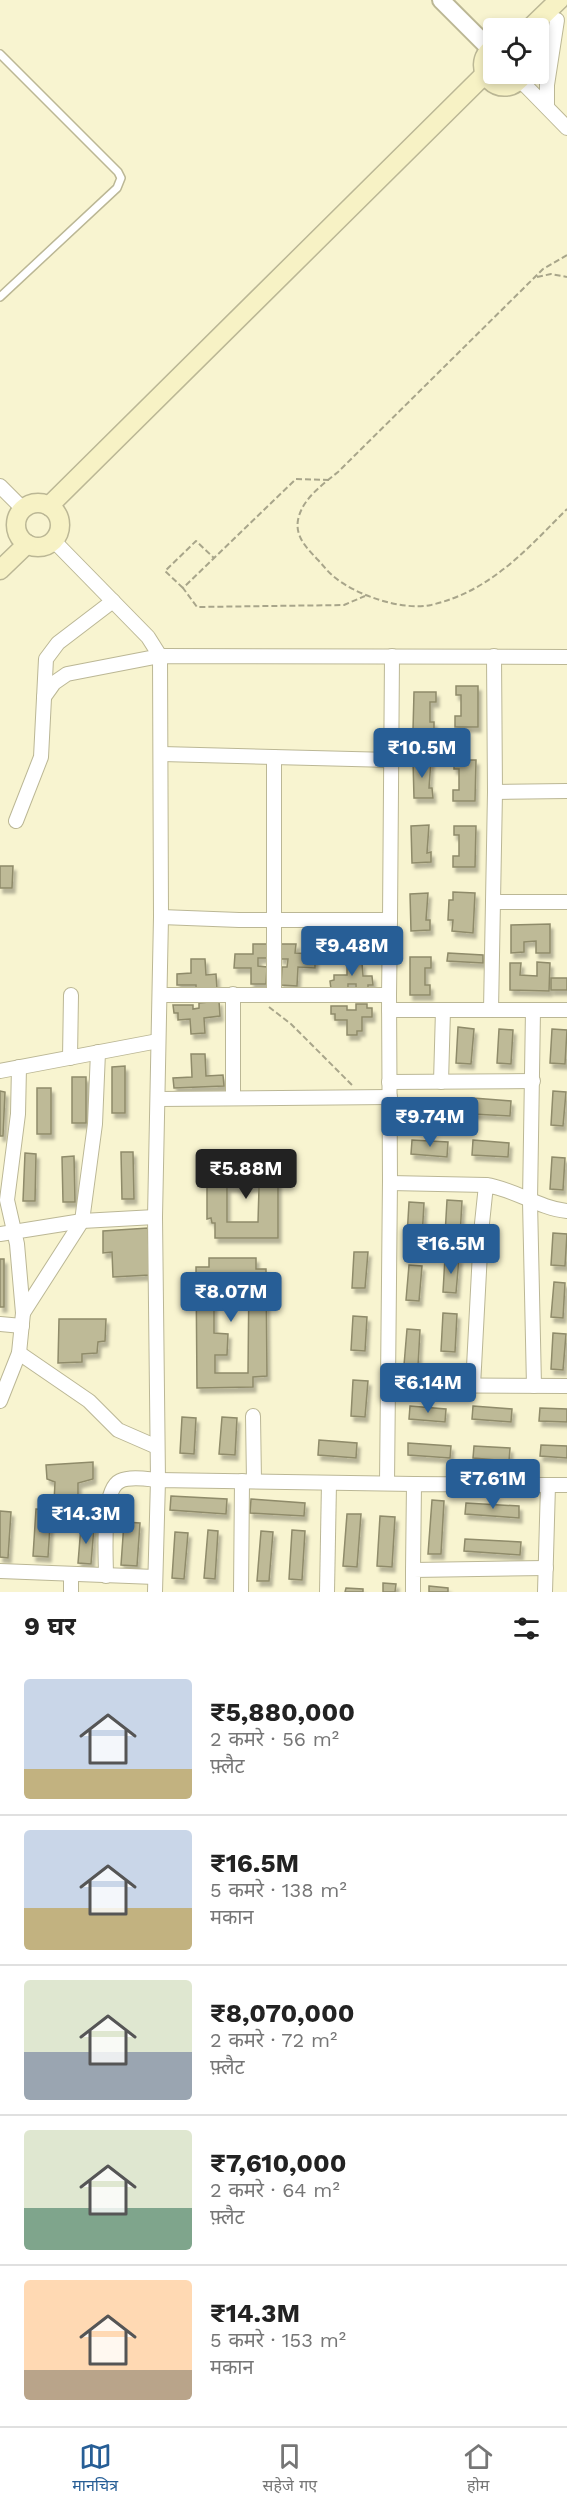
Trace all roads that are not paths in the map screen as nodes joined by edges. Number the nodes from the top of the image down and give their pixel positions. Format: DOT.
graph roads {
  1 [pos="441,0"];
  2 [pos="559,0"];
  3 [pos="562,15"];
  4 [pos="540,18"];
  5 [pos="549,27"];
  6 [pos="483,40"];
  7 [pos="0,54"];
  8 [pos="484,84"];
  9 [pos="498,84"];
  10 [pos="513,84"];
  11 [pos="528,84"];
  12 [pos="547,107"];
  13 [pos="567,128"];
  14 [pos="0,297"];
  15 [pos="0,486"];
  16 [pos="23,509"];
  17 [pos="53,510"];
  18 [pos="23,540"];
  19 [pos="53,540"];
  20 [pos="0,554"];
  21 [pos="0,570"];
  22 [pos="113,601"];
  23 [pos="392,656"];
  24 [pos="494,656"];
  25 [pos="160,657"];
  26 [pos="567,657"];
  27 [pos="44,697"];
  28 [pos="162,754"];
  29 [pos="274,757"];
  30 [pos="391,760"];
  31 [pos="567,791"];
  32 [pos="495,792"];
  33 [pos="16,821"];
  34 [pos="493,902"];
  35 [pos="567,903"];
  36 [pos="161,917"];
  37 [pos="276,920"];
  38 [pos="390,920"];
  39 [pos="71,994"];
  40 [pos="233,994"];
  41 [pos="160,995"];
  42 [pos="274,995"];
  43 [pos="389,995"];
  44 [pos="389,1010"];
  45 [pos="443,1010"];
  46 [pos="491,1010"];
  47 [pos="533,1010"];
  48 [pos="567,1010"];
  49 [pos="158,1041"];
  50 [pos="98,1052"];
  51 [pos="70,1058"];
  52 [pos="19,1067"];
  53 [pos="0,1071"];
  54 [pos="533,1081"];
  55 [pos="389,1082"];
  56 [pos="441,1082"];
  57 [pos="390,1097"];
  58 [pos="233,1098"];
  59 [pos="158,1099"];
  60 [pos="6,1154"];
  61 [pos="390,1183"];
  62 [pos="486,1185"];
  63 [pos="530,1201"];
  64 [pos="567,1211"];
  65 [pos="155,1217"];
  66 [pos="82,1221"];
  67 [pos="7,1233"];
  68 [pos="23,1319"];
  69 [pos="0,1324"];
  70 [pos="19,1353"];
  71 [pos="388,1385"];
  72 [pos="473,1386"];
  73 [pos="534,1386"];
  74 [pos="567,1386"];
  75 [pos="0,1401"];
  76 [pos="253,1416"];
  77 [pos="157,1447"];
  78 [pos="158,1480"];
  79 [pos="248,1481"];
  80 [pos="329,1483"];
  81 [pos="387,1483"];
  82 [pos="414,1484"];
  83 [pos="548,1485"];
  84 [pos="567,1485"];
  85 [pos="546,1568"];
  86 [pos="413,1570"];
  87 [pos="0,1572"];
  88 [pos="71,1574"];
  89 [pos="106,1576"];
  90 [pos="156,1578"];
  91 [pos="71,1592"];
  92 [pos="155,1592"];
  93 [pos="241,1592"];
  94 [pos="327,1592"];
  95 [pos="413,1592"];
  96 [pos="545,1592"];
  1 -- 6 [label="street"];
  2 -- 4 [label="main road"];
  3 -- 5 [label="main road"];
  3 -- 12 [label="street"];
  7 -- 14 [label="lane"];
  8 -- 17 [label="main road"];
  9 -- 10 [label="main road"];
  11 -- 12 [label="street"];
  12 -- 13 [label="street"];
  15 -- 16 [label="street"];
  16 -- 17 [label="main road"];
  16 -- 18 [label="main road"];
  17 -- 19 [label="main road"];
  18 -- 19 [label="main road"];
  18 -- 20 [label="main road"];
  18 -- 21 [label="main road"];
  19 -- 22 [label="street"];
  22 -- 25 [label="street"];
  22 -- 27 [label="street"];
  23 -- 24 [label="street"];
  23 -- 25 [label="street"];
  23 -- 30 [label="street"];
  24 -- 26 [label="street"];
  24 -- 32 [label="street"];
  25 -- 27 [label="street"];
  25 -- 28 [label="street"];
  27 -- 33 [label="street"];
  28 -- 29 [label="street"];
  28 -- 36 [label="street"];
  29 -- 30 [label="street"];
  29 -- 37 [label="street"];
  30 -- 38 [label="street"];
  31 -- 32 [label="street"];
  32 -- 34 [label="street"];
  34 -- 35 [label="street"];
  34 -- 46 [label="street"];
  36 -- 37 [label="street"];
  36 -- 41 [label="street"];
  37 -- 38 [label="street"];
  37 -- 42 [label="street"];
  38 -- 43 [label="street"];
  39 -- 51 [label="street"];
  40 -- 41 [label="street"];
  40 -- 42 [label="street"];
  40 -- 58 [label="street"];
  41 -- 49 [label="street"];
  42 -- 43 [label="street"];
  43 -- 44 [label="street"];
  44 -- 45 [label="street"];
  44 -- 55 [label="street"];
  45 -- 46 [label="street"];
  45 -- 56 [label="street"];
  46 -- 47 [label="street"];
  47 -- 48 [label="street"];
  47 -- 54 [label="street"];
  49 -- 50 [label="street"];
  49 -- 59 [label="street"];
  50 -- 51 [label="street"];
  50 -- 66 [label="street"];
  51 -- 52 [label="street"];
  52 -- 53 [label="street"];
  52 -- 60 [label="street"];
  54 -- 56 [label="street"];
  54 -- 63 [label="street"];
  55 -- 56 [label="street"];
  55 -- 57 [label="street"];
  57 -- 58 [label="street"];
  57 -- 61 [label="street"];
  58 -- 59 [label="street"];
  59 -- 65 [label="street"];
  60 -- 67 [label="street"];
  61 -- 62 [label="street"];
  61 -- 71 [label="street"];
  62 -- 63 [label="street"];
  62 -- 72 [label="street"];
  63 -- 64 [label="street"];
  63 -- 73 [label="street"];
  65 -- 66 [label="street"];
  65 -- 77 [label="street"];
  66 -- 67 [label="street"];
  66 -- 68 [label="street"];
  67 -- 68 [label="street"];
  68 -- 69 [label="street"];
  68 -- 70 [label="street"];
  70 -- 75 [label="street"];
  70 -- 77 [label="street"];
  71 -- 72 [label="street"];
  71 -- 81 [label="street"];
  72 -- 73 [label="street"];
  73 -- 74 [label="street"];
  76 -- 79 [label="street"];
  77 -- 78 [label="street"];
  78 -- 79 [label="street"];
  78 -- 89 [label="street"];
  78 -- 90 [label="street"];
  79 -- 80 [label="street"];
  79 -- 93 [label="street"];
  80 -- 81 [label="street"];
  80 -- 94 [label="street"];
  81 -- 82 [label="street"];
  82 -- 83 [label="street"];
  82 -- 86 [label="street"];
  83 -- 84 [label="street"];
  83 -- 85 [label="street"];
  85 -- 86 [label="street"];
  85 -- 96 [label="street"];
  86 -- 95 [label="street"];
  87 -- 88 [label="street"];
  88 -- 89 [label="street"];
  88 -- 91 [label="street"];
  89 -- 90 [label="street"];
  90 -- 92 [label="street"];
}
